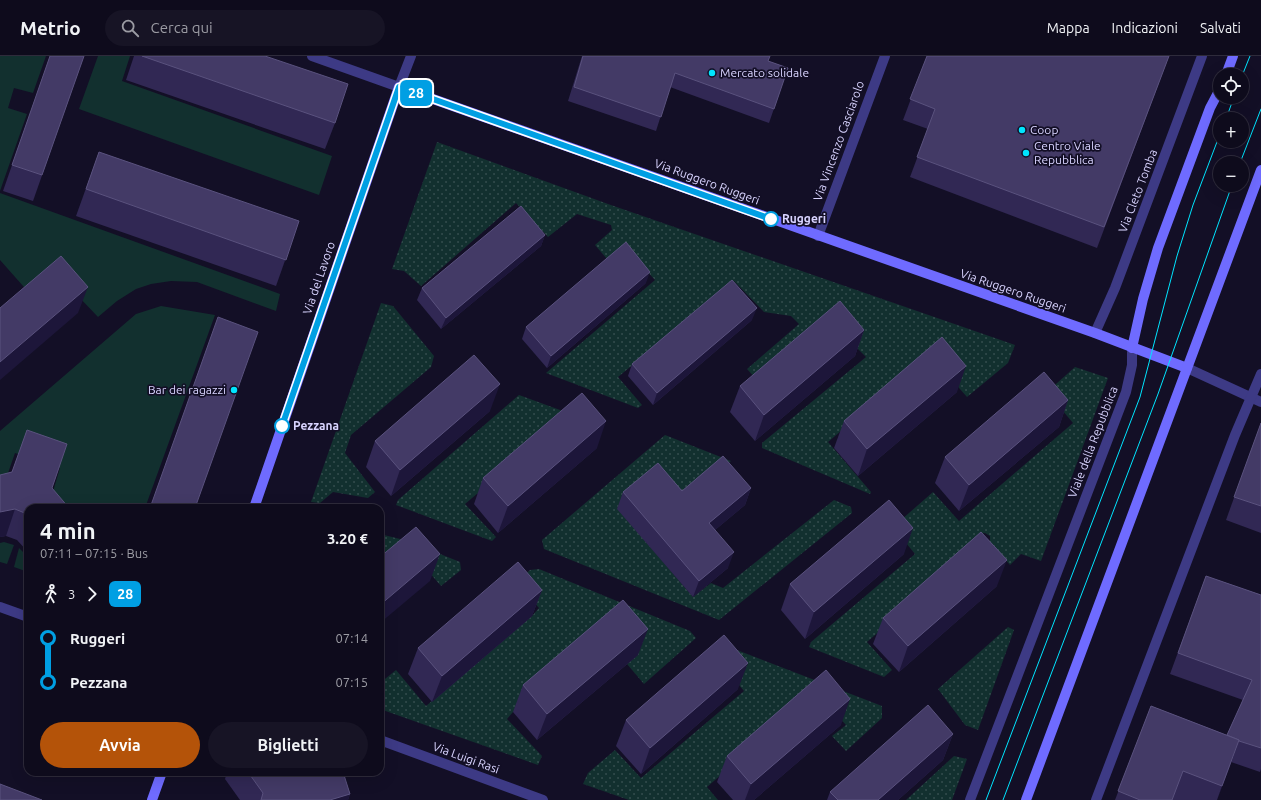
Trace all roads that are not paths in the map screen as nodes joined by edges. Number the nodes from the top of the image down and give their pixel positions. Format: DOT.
graph roads {
  1 [pos="312,56"];
  2 [pos="410,56"];
  3 [pos="885,56"];
  4 [pos="1202,56"];
  5 [pos="1233,56"];
  6 [pos="1229,68"];
  7 [pos="399,87"];
  8 [pos="1213,102"];
  9 [pos="1261,170"];
  10 [pos="818,236"];
  11 [pos="1095,333"];
  12 [pos="1132,348"];
  13 [pos="1187,368"];
  14 [pos="1261,374"];
  15 [pos="1250,397"];
  16 [pos="1261,402"];
  17 [pos="255,504"];
  18 [pos="0,607"];
  19 [pos="24,616"];
  20 [pos="384,741"];
  21 [pos="161,776"];
  22 [pos="152,800"];
  23 [pos="543,800"];
  24 [pos="970,800"];
  25 [pos="1026,800"];
  26 [pos="1096,800"];
  1 -- 7 [label="street"];
  2 -- 7 [label="street, Via del Lavoro"];
  3 -- 10 [label="street, Via Vincenzo Casciarolo"];
  4 -- 11 [label="street, Via Cleto Tomba"];
  5 -- 6 [label="main road"];
  7 -- 10 [label="main road, Via Ruggero Ruggeri"];
  7 -- 17 [label="main road, Via del Lavoro"];
  8 -- 12 [label="main road, Viale della Repubblica"];
  9 -- 13 [label="main road"];
  10 -- 11 [label="main road, Via Ruggero Ruggeri"];
  11 -- 12 [label="main road, Via Ruggero Ruggeri"];
  12 -- 13 [label="main road, Via Ruggero Ruggeri"];
  12 -- 24 [label="street, Viale della Repubblica"];
  13 -- 15 [label="street"];
  13 -- 25 [label="main road"];
  14 -- 15 [label="street"];
  15 -- 16 [label="street"];
  15 -- 26 [label="street"];
  18 -- 19 [label="street"];
  20 -- 23 [label="street, Via Luigi Rasi"];
  21 -- 22 [label="main road"];
}
